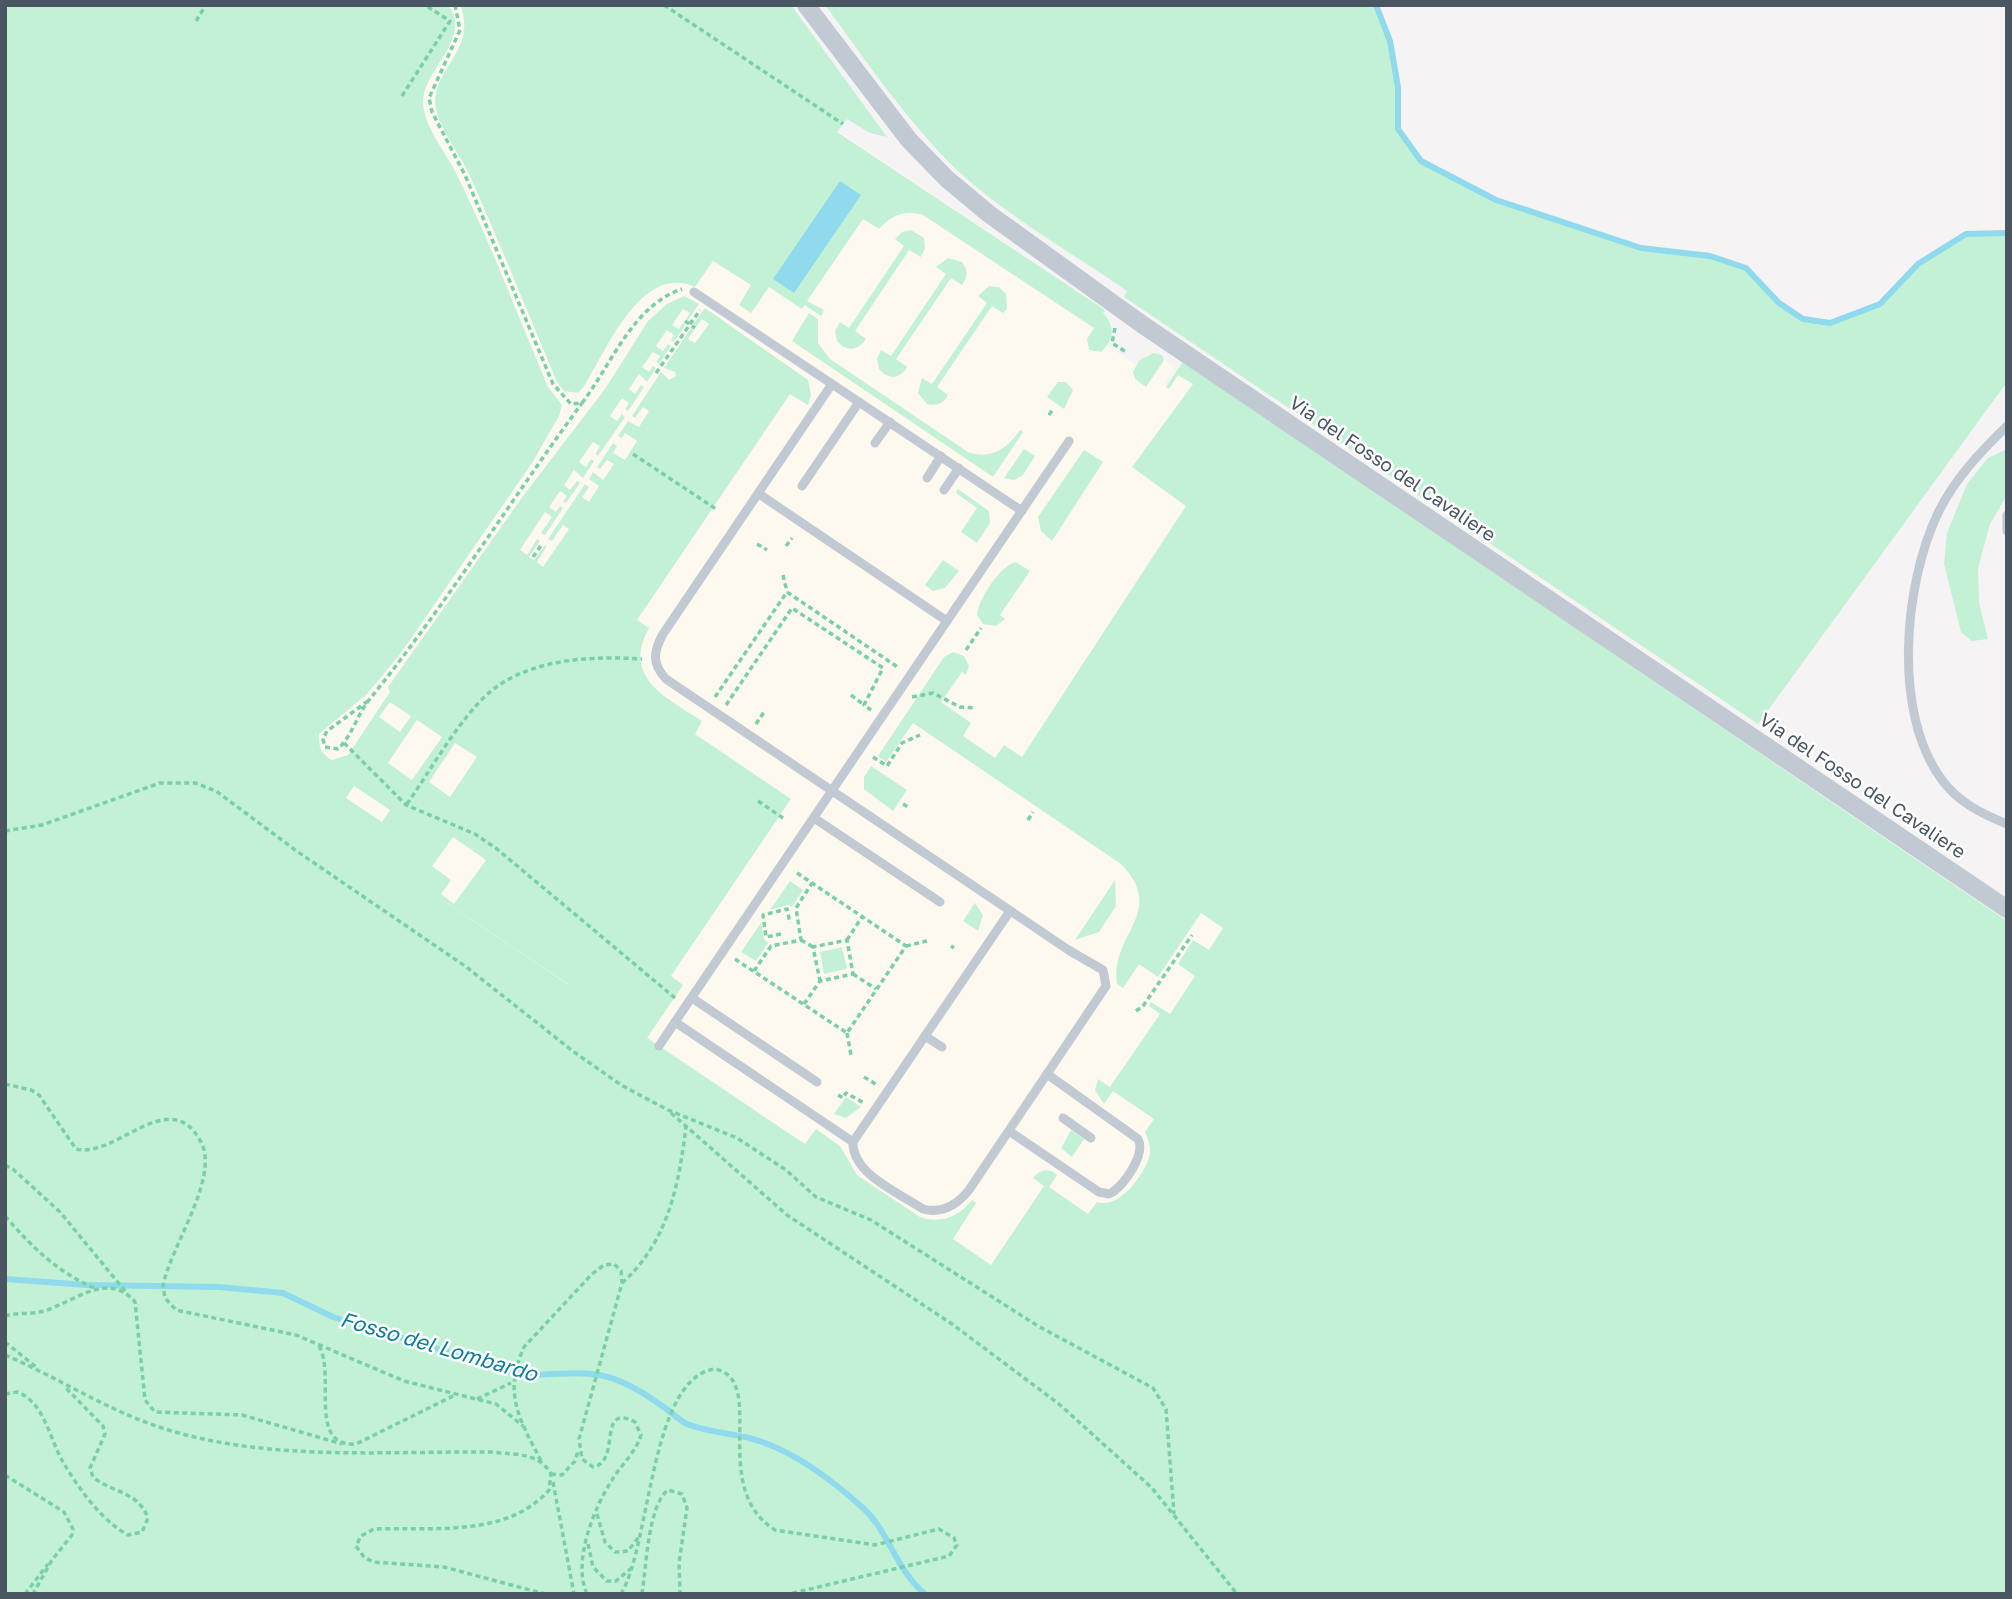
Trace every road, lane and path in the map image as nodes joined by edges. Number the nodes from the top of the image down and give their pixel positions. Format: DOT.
graph roads {
  1 [pos="206,5"];
  2 [pos="425,5"];
  3 [pos="455,5"];
  4 [pos="664,5"];
  5 [pos="806,5"];
  6 [pos="196,21"];
  7 [pos="402,96"];
  8 [pos="843,124"];
  9 [pos="694,292"];
  10 [pos="707,299"];
  11 [pos="1113,303"];
  12 [pos="685,321"];
  13 [pos="690,324"];
  14 [pos="695,328"];
  15 [pos="669,342"];
  16 [pos="675,346"];
  17 [pos="1126,352"];
  18 [pos="655,364"];
  19 [pos="660,368"];
  20 [pos="656,373"];
  21 [pos="832,384"];
  22 [pos="859,402"];
  23 [pos="582,403"];
  24 [pos="1053,409"];
  25 [pos="1049,415"];
  26 [pos="890,422"];
  27 [pos="2007,426"];
  28 [pos="1069,441"];
  29 [pos="875,443"];
  30 [pos="633,454"];
  31 [pos="941,456"];
  32 [pos="959,468"];
  33 [pos="927,478"];
  34 [pos="802,486"];
  35 [pos="944,490"];
  36 [pos="759,494"];
  37 [pos="716,509"];
  38 [pos="1022,511"];
  39 [pos="2007,515"];
  40 [pos="2007,531"];
  41 [pos="792,538"];
  42 [pos="542,544"];
  43 [pos="757,544"];
  44 [pos="786,546"];
  45 [pos="767,550"];
  46 [pos="533,557"];
  47 [pos="783,575"];
  48 [pos="787,592"];
  49 [pos="947,621"];
  50 [pos="981,628"];
  51 [pos="965,650"];
  52 [pos="642,659"];
  53 [pos="900,669"];
  54 [pos="851,695"];
  55 [pos="911,697"];
  56 [pos="714,698"];
  57 [pos="368,701"];
  58 [pos="864,705"];
  59 [pos="725,706"];
  60 [pos="975,708"];
  61 [pos="757,711"];
  62 [pos="764,712"];
  63 [pos="875,713"];
  64 [pos="760,718"];
  65 [pos="755,726"];
  66 [pos="920,735"];
  67 [pos="344,743"];
  68 [pos="872,756"];
  69 [pos="832,791"];
  70 [pos="758,801"];
  71 [pos="903,804"];
  72 [pos="406,805"];
  73 [pos="910,808"];
  74 [pos="1034,812"];
  75 [pos="783,818"];
  76 [pos="814,818"];
  77 [pos="1028,820"];
  78 [pos="2007,824"];
  79 [pos="5,831"];
  80 [pos="793,871"];
  81 [pos="812,883"];
  82 [pos="940,902"];
  83 [pos="2007,909"];
  84 [pos="1010,911"];
  85 [pos="771,912"];
  86 [pos="862,917"];
  87 [pos="763,922"];
  88 [pos="790,923"];
  89 [pos="781,934"];
  90 [pos="1192,935"];
  91 [pos="801,940"];
  92 [pos="847,940"];
  93 [pos="927,941"];
  94 [pos="905,946"];
  95 [pos="813,947"];
  96 [pos="734,958"];
  97 [pos="754,971"];
  98 [pos="853,974"];
  99 [pos="820,981"];
  100 [pos="876,989"];
  101 [pos="692,998"];
  102 [pos="804,1004"];
  103 [pos="686,1007"];
  104 [pos="1136,1011"];
  105 [pos="676,1022"];
  106 [pos="847,1033"];
  107 [pos="925,1036"];
  108 [pos="659,1046"];
  109 [pos="942,1047"];
  110 [pos="851,1055"];
  111 [pos="1047,1074"];
  112 [pos="864,1077"];
  113 [pos="817,1082"];
  114 [pos="5,1084"];
  115 [pos="878,1086"];
  116 [pos="838,1095"];
  117 [pos="866,1104"];
  118 [pos="668,1110"];
  119 [pos="1063,1118"];
  120 [pos="686,1126"];
  121 [pos="1009,1131"];
  122 [pos="1091,1138"];
  123 [pos="853,1142"];
  124 [pos="5,1166"];
  125 [pos="5,1216"];
  126 [pos="622,1283"];
  127 [pos="96,1289"];
  128 [pos="126,1293"];
  129 [pos="5,1316"];
  130 [pos="5,1342"];
  131 [pos="318,1345"];
  132 [pos="5,1355"];
  133 [pos="43,1373"];
  134 [pos="513,1381"];
  135 [pos="65,1386"];
  136 [pos="5,1394"];
  137 [pos="457,1394"];
  138 [pos="477,1399"];
  139 [pos="523,1426"];
  140 [pos="342,1444"];
  141 [pos="579,1445"];
  142 [pos="541,1461"];
  143 [pos="551,1474"];
  144 [pos="5,1475"];
  145 [pos="597,1512"];
  146 [pos="1174,1514"];
  147 [pos="642,1532"];
  148 [pos="588,1541"];
  149 [pos="52,1560"];
  150 [pos="635,1564"];
  151 [pos="807,1589"];
  152 [pos="25,1594"];
  153 [pos="33,1594"];
  154 [pos="545,1594"];
  155 [pos="574,1594"];
  156 [pos="587,1594"];
  157 [pos="621,1594"];
  158 [pos="642,1594"];
  159 [pos="680,1594"];
  160 [pos="789,1594"];
  161 [pos="800,1594"];
  162 [pos="1237,1594"];
  1 -- 6 [label="path"];
  2 -- 7 [label="path"];
  3 -- 23 [label="path"];
  4 -- 8 [label="path"];
  5 -- 11 [label="street, Via del Fosso del Cavaliere"];
  9 -- 10 [label="lane"];
  9 -- 23 [label="path"];
  10 -- 13 [label="path"];
  10 -- 21 [label="lane"];
  11 -- 17 [label="path"];
  11 -- 83 [label="street, Via del Fosso del Cavaliere"];
  12 -- 13 [label="path"];
  13 -- 14 [label="path"];
  13 -- 16 [label="path"];
  15 -- 16 [label="path"];
  16 -- 19 [label="path"];
  18 -- 19 [label="path"];
  19 -- 20 [label="path"];
  21 -- 22 [label="lane"];
  21 -- 36 [label="lane"];
  22 -- 26 [label="lane"];
  22 -- 34 [label="lane"];
  23 -- 57 [label="path"];
  24 -- 25 [label="path"];
  26 -- 29 [label="lane"];
  26 -- 31 [label="lane"];
  27 -- 78 [label="lane"];
  28 -- 38 [label="lane"];
  30 -- 37 [label="path"];
  31 -- 32 [label="lane"];
  31 -- 33 [label="lane"];
  32 -- 35 [label="lane"];
  32 -- 38 [label="lane"];
  36 -- 49 [label="lane"];
  36 -- 69 [label="lane"];
  38 -- 49 [label="lane"];
  39 -- 40 [label="lane"];
  41 -- 44 [label="path"];
  42 -- 46 [label="path"];
  43 -- 45 [label="path"];
  47 -- 48 [label="path"];
  48 -- 53 [label="path"];
  48 -- 56 [label="path"];
  49 -- 69 [label="lane"];
  50 -- 51 [label="path"];
  52 -- 72 [label="path"];
  54 -- 58 [label="path"];
  55 -- 60 [label="path"];
  57 -- 67 [label="path"];
  57 -- 67 [label="path"];
  58 -- 59 [label="path"];
  58 -- 63 [label="path"];
  61 -- 64 [label="path"];
  62 -- 64 [label="path"];
  64 -- 65 [label="path"];
  66 -- 68 [label="path"];
  67 -- 72 [label="path"];
  69 -- 76 [label="lane"];
  69 -- 84 [label="lane"];
  70 -- 75 [label="path"];
  71 -- 73 [label="path"];
  72 -- 103 [label="path"];
  74 -- 77 [label="path"];
  76 -- 82 [label="lane"];
  76 -- 101 [label="lane"];
  79 -- 118 [label="path"];
  80 -- 81 [label="path"];
  81 -- 86 [label="path"];
  81 -- 91 [label="path"];
  84 -- 107 [label="lane"];
  84 -- 111 [label="lane"];
  85 -- 88 [label="path"];
  86 -- 92 [label="path"];
  86 -- 94 [label="path"];
  87 -- 89 [label="path"];
  90 -- 104 [label="path"];
  91 -- 95 [label="path"];
  91 -- 97 [label="path"];
  92 -- 95 [label="path"];
  92 -- 98 [label="path"];
  93 -- 94 [label="path"];
  94 -- 100 [label="path"];
  95 -- 99 [label="path"];
  96 -- 97 [label="path"];
  97 -- 102 [label="path"];
  98 -- 99 [label="path"];
  98 -- 100 [label="path"];
  99 -- 102 [label="path"];
  100 -- 106 [label="path"];
  101 -- 103 [label="lane"];
  101 -- 113 [label="lane"];
  102 -- 106 [label="path"];
  103 -- 105 [label="lane"];
  105 -- 108 [label="lane"];
  105 -- 123 [label="lane"];
  106 -- 110 [label="path"];
  107 -- 109 [label="lane"];
  107 -- 123 [label="lane"];
  111 -- 121 [label="lane"];
  111 -- 121 [label="lane"];
  112 -- 115 [label="path"];
  114 -- 131 [label="path"];
  116 -- 117 [label="path"];
  118 -- 120 [label="path"];
  118 -- 146 [label="path"];
  119 -- 122 [label="lane"];
  120 -- 126 [label="path"];
  120 -- 146 [label="path"];
  121 -- 123 [label="lane"];
  124 -- 128 [label="path"];
  125 -- 127 [label="path"];
  126 -- 134 [label="path"];
  126 -- 141 [label="path"];
  127 -- 128 [label="path"];
  127 -- 129 [label="path"];
  128 -- 140 [label="path"];
  130 -- 133 [label="path"];
  131 -- 137 [label="path"];
  131 -- 140 [label="path"];
  132 -- 133 [label="path"];
  133 -- 135 [label="path"];
  134 -- 138 [label="path"];
  134 -- 139 [label="path"];
  135 -- 136 [label="path"];
  135 -- 142 [label="path"];
  137 -- 138 [label="path"];
  137 -- 140 [label="path"];
  138 -- 139 [label="path"];
  139 -- 142 [label="path"];
  141 -- 143 [label="path"];
  141 -- 145 [label="path"];
  142 -- 143 [label="path"];
  143 -- 154 [label="path"];
  143 -- 155 [label="path"];
  144 -- 149 [label="path"];
  145 -- 147 [label="path"];
  145 -- 148 [label="path"];
  146 -- 162 [label="path"];
  147 -- 150 [label="path"];
  147 -- 151 [label="path"];
  148 -- 150 [label="path"];
  148 -- 156 [label="path"];
  149 -- 152 [label="path"];
  149 -- 153 [label="path"];
  150 -- 157 [label="path"];
  151 -- 160 [label="path"];
  151 -- 161 [label="path"];
  158 -- 159 [label="path"];
}
